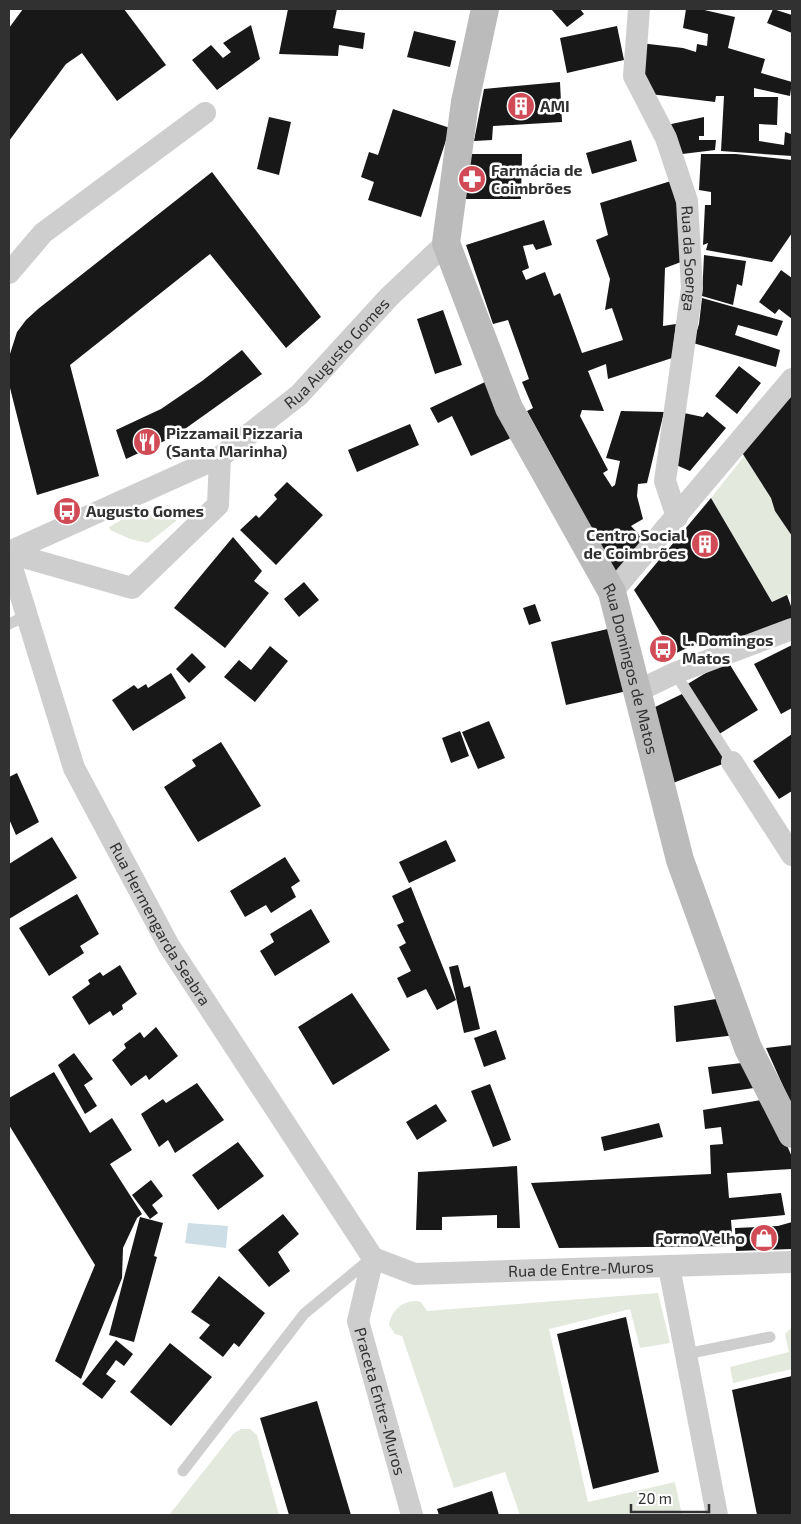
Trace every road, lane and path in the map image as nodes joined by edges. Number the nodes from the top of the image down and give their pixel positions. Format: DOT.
graph roads {
  1 [pos="485,9"];
  2 [pos="636,10"];
  3 [pos="205,113"];
  4 [pos="446,243"];
  5 [pos="9,273"];
  6 [pos="792,379"];
  7 [pos="220,457"];
  8 [pos="677,517"];
  9 [pos="9,553"];
  10 [pos="9,558"];
  11 [pos="612,592"];
  12 [pos="18,620"];
  13 [pos="792,629"];
  14 [pos="675,674"];
  15 [pos="638,691"];
  16 [pos="732,762"];
  17 [pos="792,855"];
  18 [pos="792,1134"];
  19 [pos="373,1258"];
  20 [pos="792,1262"];
  21 [pos="669,1267"];
  22 [pos="770,1337"];
  23 [pos="686,1354"];
  24 [pos="183,1471"];
  25 [pos="412,1515"];
  26 [pos="718,1515"];
  1 -- 4 [label="main road, Rua Domingos de Matos"];
  2 -- 8 [label="street, Rua da Soenga"];
  3 -- 5 [label="street"];
  4 -- 7 [label="street, Rua Augusto Gomes"];
  4 -- 11 [label="main road, Rua Domingos de Matos"];
  6 -- 8 [label="street"];
  7 -- 9 [label="street, Rua Augusto Gomes"];
  7 -- 9 [label="street, Rua Augusto Gomes"];
  8 -- 11 [label="street"];
  10 -- 12 [label="street, Rua Hermengarda Seabra"];
  11 -- 15 [label="main road, Rua Domingos de Matos"];
  12 -- 19 [label="street, Rua Hermengarda Seabra"];
  13 -- 14 [label="street"];
  14 -- 15 [label="street"];
  14 -- 16 [label="lane"];
  15 -- 18 [label="main road, Rua Domingos de Matos"];
  16 -- 17 [label="street"];
  19 -- 21 [label="street, Rua de Entre-Muros"];
  19 -- 24 [label="lane"];
  19 -- 25 [label="street, Praceta Entre-Muros"];
  20 -- 21 [label="street, Rua de Entre-Muros"];
  21 -- 23 [label="street"];
  22 -- 23 [label="lane"];
  23 -- 26 [label="street"];
}
